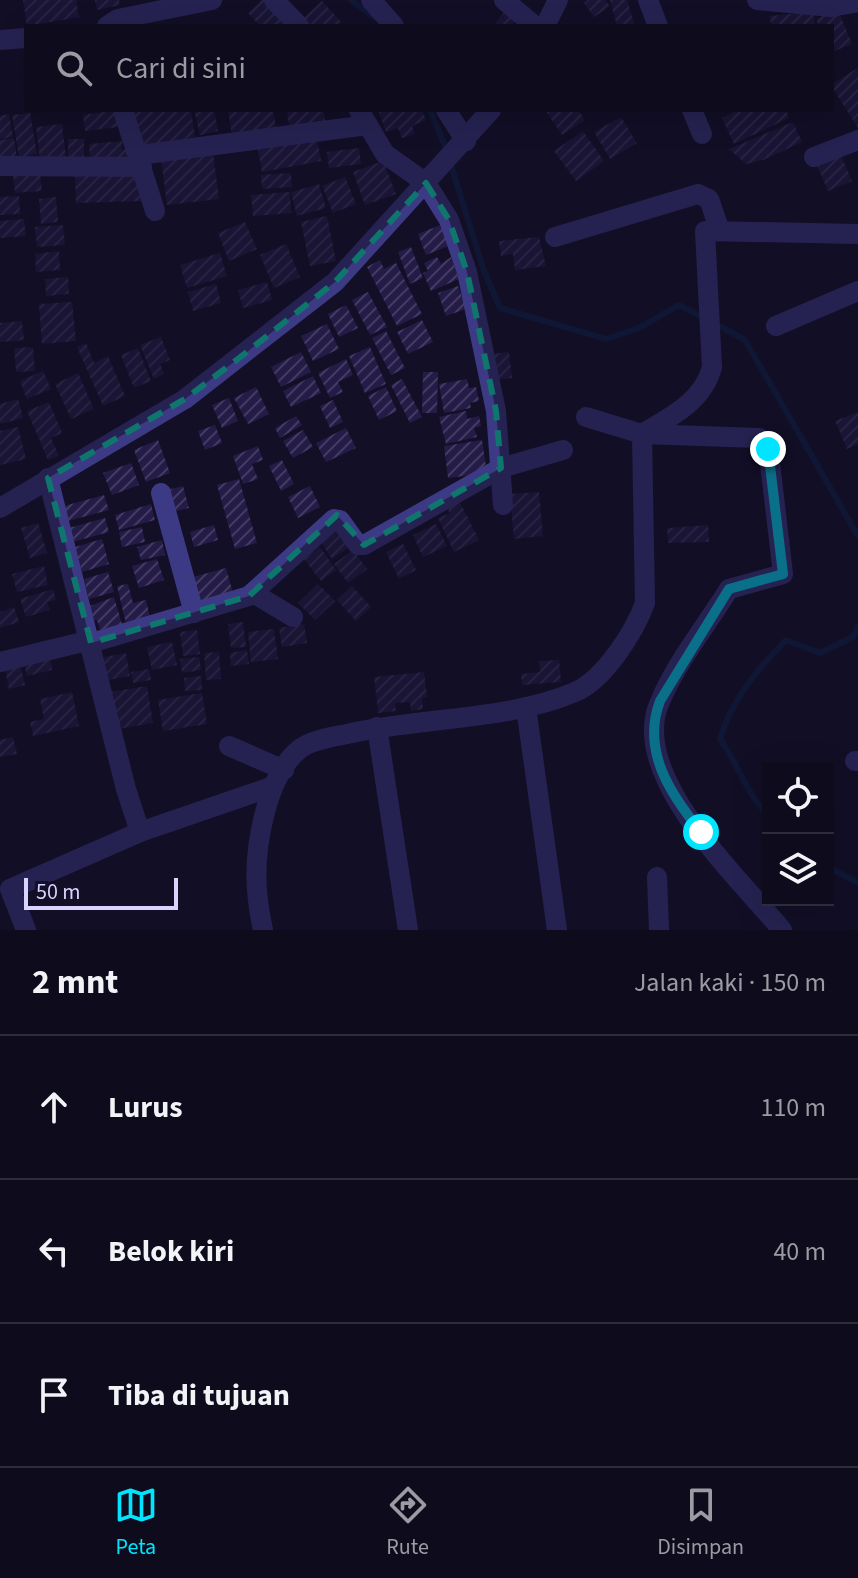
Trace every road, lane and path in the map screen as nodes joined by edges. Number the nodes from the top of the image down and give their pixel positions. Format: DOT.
graph roads {
  1 [pos="212,0"];
  2 [pos="274,0"];
  3 [pos="371,0"];
  4 [pos="504,0"];
  5 [pos="648,0"];
  6 [pos="757,0"];
  7 [pos="561,2"];
  8 [pos="858,2"];
  9 [pos="110,24"];
  10 [pos="297,24"];
  11 [pos="392,24"];
  12 [pos="533,24"];
  13 [pos="546,24"];
  14 [pos="657,24"];
  15 [pos="24,38"];
  16 [pos="0,40"];
  17 [pos="124,112"];
  18 [pos="447,112"];
  19 [pos="489,112"];
  20 [pos="693,112"];
  21 [pos="363,117"];
  22 [pos="702,134"];
  23 [pos="858,140"];
  24 [pos="463,144"];
  25 [pos="814,157"];
  26 [pos="140,161"];
  27 [pos="0,166"];
  28 [pos="430,179"];
  29 [pos="155,211"];
  30 [pos="720,231"];
  31 [pos="858,234"];
  32 [pos="555,237"];
  33 [pos="858,291"];
  34 [pos="776,326"];
  35 [pos="586,417"];
  36 [pos="642,434"];
  37 [pos="563,450"];
  38 [pos="501,468"];
  39 [pos="48,478"];
  40 [pos="161,493"];
  41 [pos="503,505"];
  42 [pos="0,508"];
  43 [pos="253,593"];
  44 [pos="194,613"];
  45 [pos="293,617"];
  46 [pos="91,641"];
  47 [pos="0,662"];
  48 [pos="526,707"];
  49 [pos="377,727"];
  50 [pos="229,746"];
  51 [pos="284,770"];
  52 [pos="271,787"];
  53 [pos="140,832"];
  54 [pos="657,877"];
  55 [pos="5,883"];
  56 [pos="26,930"];
  57 [pos="263,930"];
  58 [pos="408,930"];
  59 [pos="557,930"];
  60 [pos="659,930"];
  61 [pos="782,930"];
  1 -- 9 [label="street"];
  2 -- 10 [label="street"];
  3 -- 11 [label="street"];
  4 -- 12 [label="street"];
  5 -- 14 [label="street"];
  6 -- 8 [label="street"];
  7 -- 13 [label="street"];
  15 -- 16 [label="street"];
  17 -- 26 [label="street"];
  18 -- 24 [label="street"];
  19 -- 24 [label="street"];
  20 -- 22 [label="street"];
  21 -- 26 [label="street"];
  21 -- 28 [label="street"];
  23 -- 25 [label="street"];
  24 -- 28 [label="street"];
  26 -- 27 [label="street"];
  26 -- 29 [label="street"];
  28 -- 38 [label="street"];
  28 -- 39 [label="street"];
  30 -- 31 [label="street"];
  30 -- 32 [label="street"];
  30 -- 36 [label="street"];
  33 -- 34 [label="street"];
  35 -- 36 [label="street"];
  36 -- 48 [label="street"];
  36 -- 61 [label="street"];
  37 -- 38 [label="street"];
  38 -- 41 [label="street"];
  38 -- 43 [label="street"];
  39 -- 42 [label="street"];
  39 -- 46 [label="street"];
  40 -- 44 [label="street"];
  43 -- 44 [label="street"];
  43 -- 45 [label="street"];
  44 -- 46 [label="street"];
  46 -- 47 [label="street"];
  46 -- 53 [label="street"];
  48 -- 49 [label="street"];
  48 -- 59 [label="street"];
  49 -- 51 [label="street"];
  49 -- 58 [label="street"];
  50 -- 51 [label="street"];
  51 -- 52 [label="street"];
  52 -- 53 [label="street"];
  52 -- 57 [label="street"];
  53 -- 55 [label="street"];
  54 -- 60 [label="street"];
  55 -- 56 [label="street"];
}
